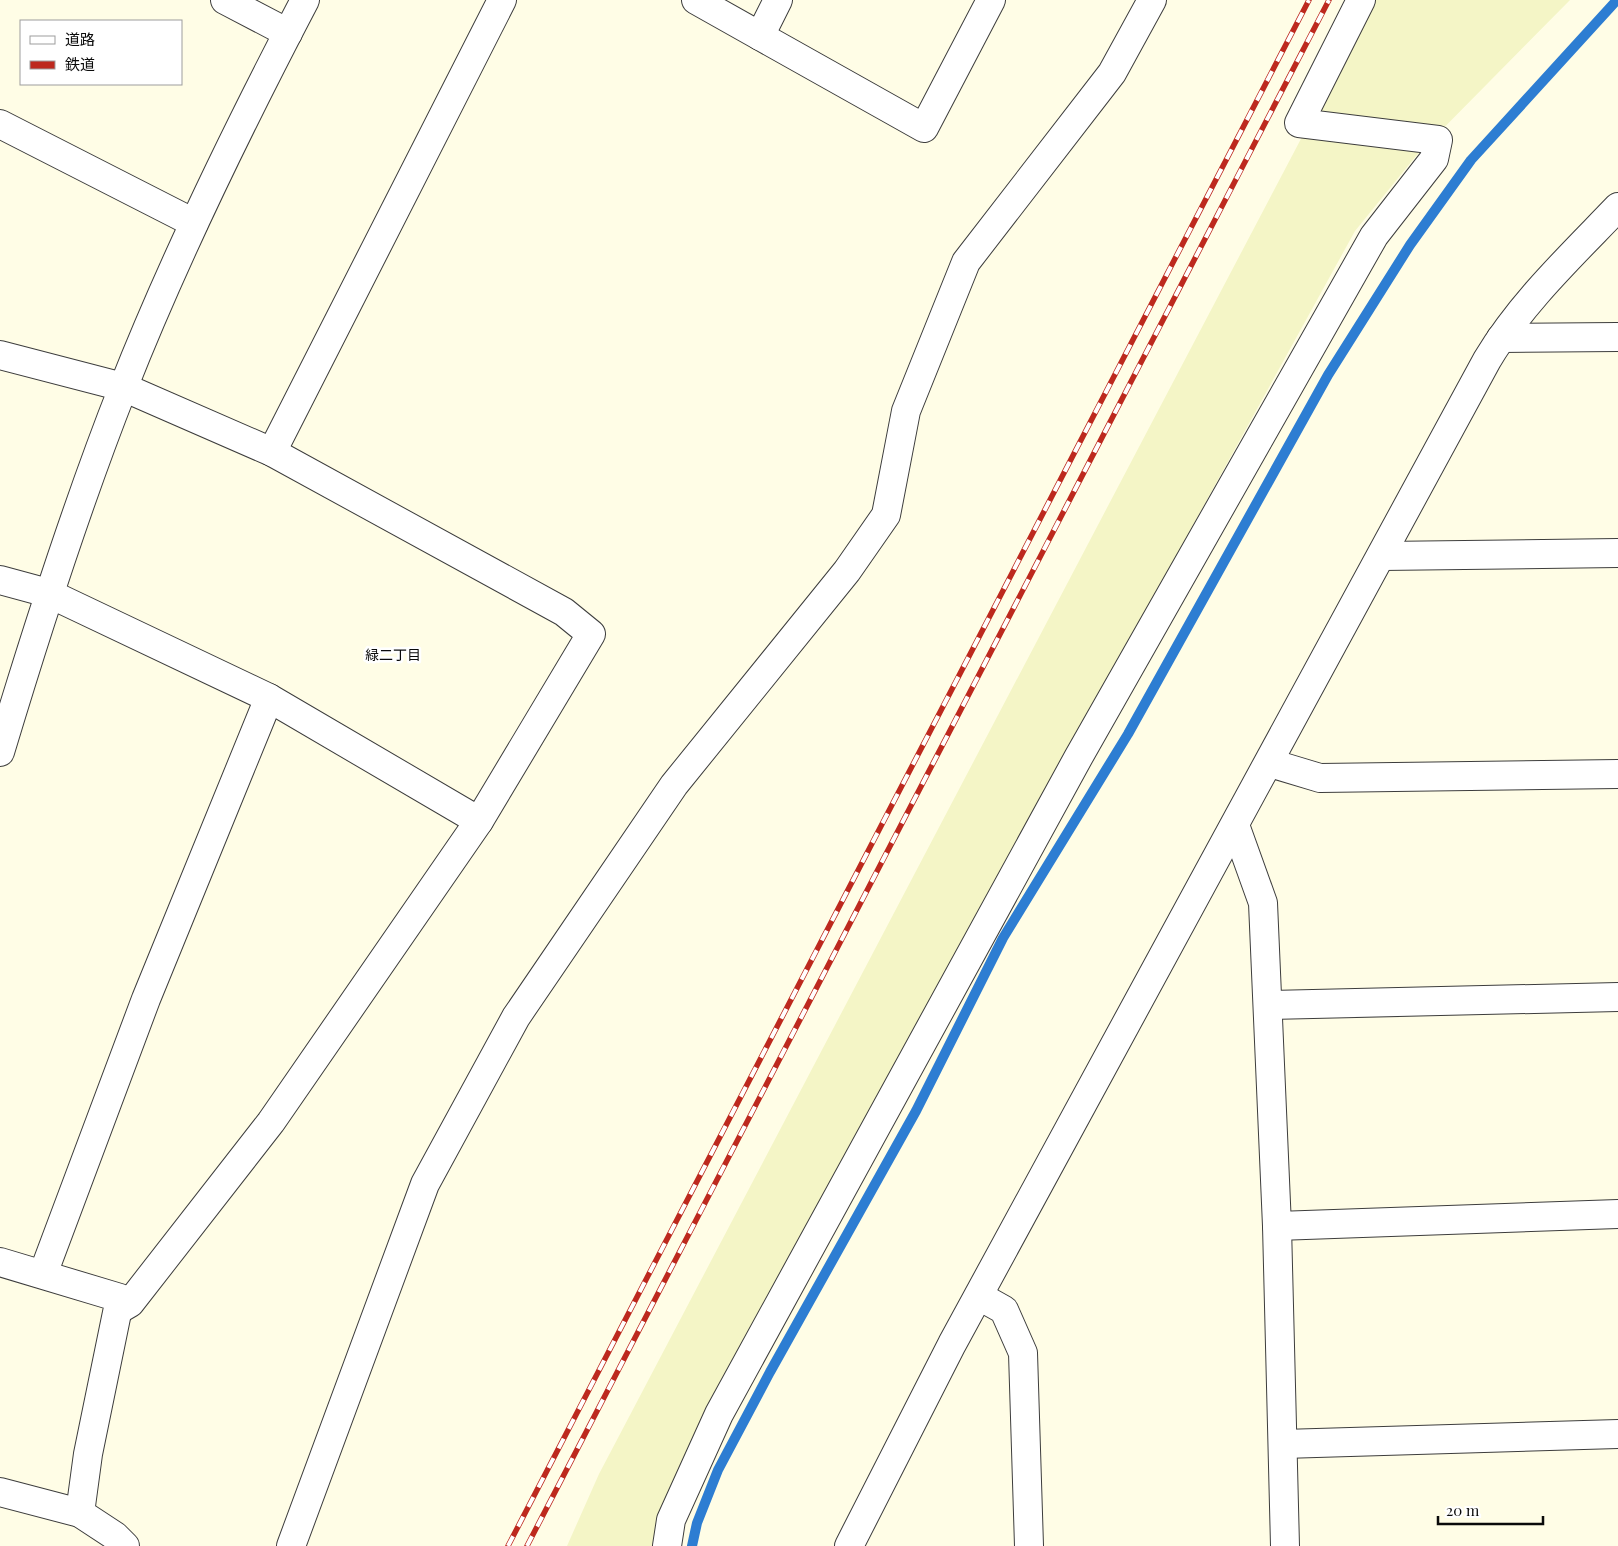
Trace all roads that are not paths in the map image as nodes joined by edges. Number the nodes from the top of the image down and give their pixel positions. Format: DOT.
graph roads {
  1 [pos="225,0"];
  2 [pos="305,0"];
  3 [pos="502,0"];
  4 [pos="696,0"];
  5 [pos="778,0"];
  6 [pos="991,0"];
  7 [pos="1152,0"];
  8 [pos="1361,0"];
  9 [pos="288,32"];
  10 [pos="760,36"];
  11 [pos="0,124"];
  12 [pos="1618,207"];
  13 [pos="194,223"];
  14 [pos="1618,337"];
  15 [pos="1500,338"];
  16 [pos="0,355"];
  17 [pos="123,388"];
  18 [pos="272,452"];
  19 [pos="1618,553"];
  20 [pos="1382,556"];
  21 [pos="0,580"];
  22 [pos="48,593"];
  23 [pos="268,698"];
  24 [pos="0,752"];
  25 [pos="1270,763"];
  26 [pos="1618,774"];
  27 [pos="479,821"];
  28 [pos="1234,825"];
  29 [pos="1618,997"];
  30 [pos="1268,1005"];
  31 [pos="1618,1214"];
  32 [pos="1277,1226"];
  33 [pos="0,1262"];
  34 [pos="44,1274"];
  35 [pos="979,1296"];
  36 [pos="118,1310"];
  37 [pos="1618,1434"];
  38 [pos="1282,1444"];
  39 [pos="0,1492"];
  40 [pos="80,1513"];
  41 [pos="125,1546"];
  42 [pos="291,1546"];
  43 [pos="667,1546"];
  44 [pos="849,1546"];
  45 [pos="1029,1546"];
  46 [pos="1285,1546"];
  1 -- 9 [label="street"];
  2 -- 9 [label="street"];
  3 -- 18 [label="street"];
  4 -- 10 [label="street"];
  5 -- 10 [label="street"];
  6 -- 10 [label="street"];
  7 -- 42 [label="street"];
  8 -- 43 [label="street"];
  9 -- 13 [label="street"];
  11 -- 13 [label="street"];
  12 -- 15 [label="street"];
  13 -- 17 [label="street"];
  14 -- 15 [label="street"];
  15 -- 20 [label="street"];
  16 -- 17 [label="street"];
  17 -- 18 [label="street"];
  17 -- 22 [label="street"];
  18 -- 27 [label="street"];
  19 -- 20 [label="street"];
  20 -- 25 [label="street"];
  21 -- 22 [label="street"];
  22 -- 23 [label="street"];
  22 -- 24 [label="street"];
  23 -- 27 [label="street"];
  23 -- 34 [label="street"];
  25 -- 26 [label="street"];
  25 -- 28 [label="street"];
  27 -- 36 [label="street"];
  28 -- 30 [label="street"];
  28 -- 35 [label="street"];
  29 -- 30 [label="street"];
  30 -- 32 [label="street"];
  31 -- 32 [label="street"];
  32 -- 38 [label="street"];
  33 -- 34 [label="street"];
  34 -- 36 [label="street"];
  35 -- 44 [label="street"];
  35 -- 45 [label="street"];
  36 -- 40 [label="street"];
  37 -- 38 [label="street"];
  38 -- 46 [label="street"];
  39 -- 40 [label="street"];
  40 -- 41 [label="street"];
}
